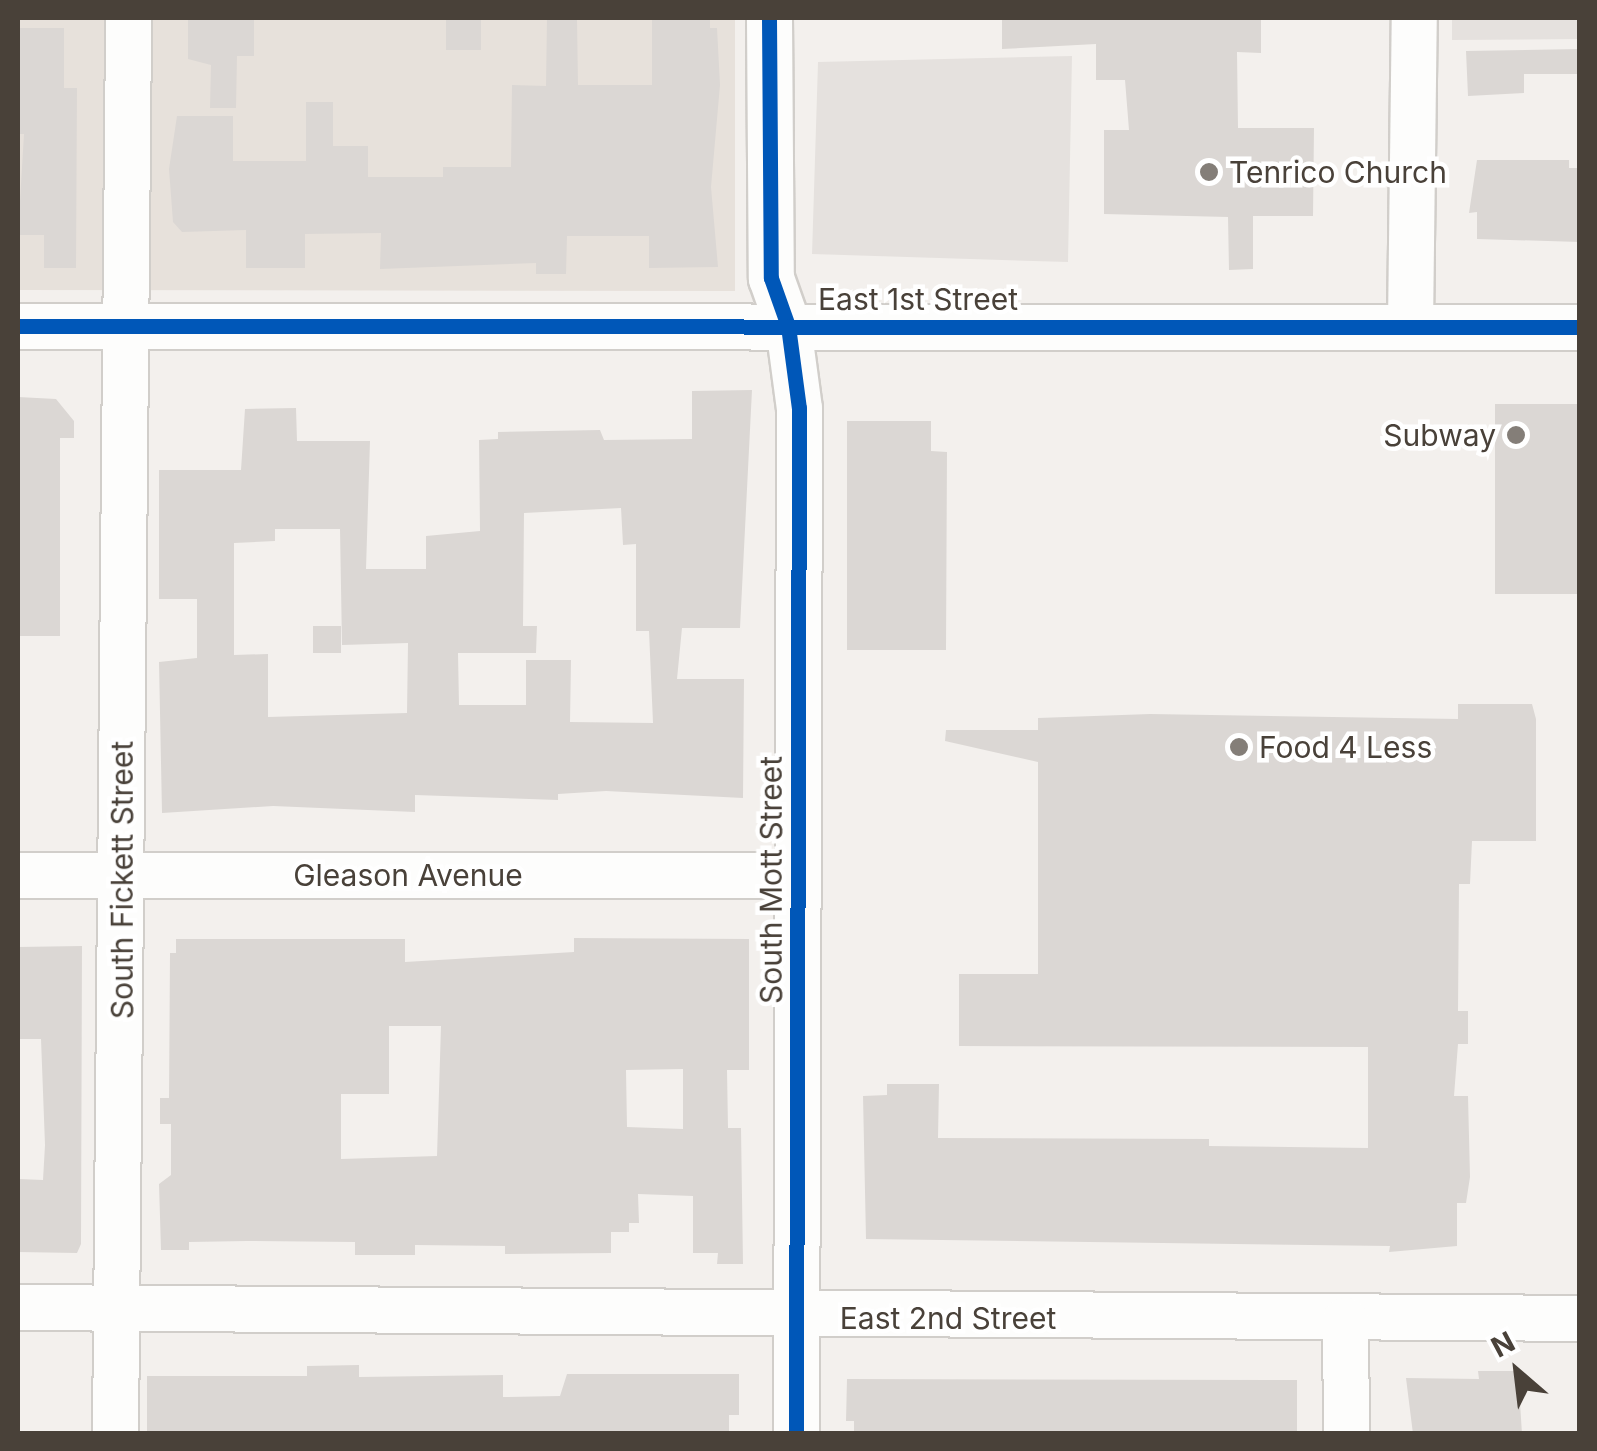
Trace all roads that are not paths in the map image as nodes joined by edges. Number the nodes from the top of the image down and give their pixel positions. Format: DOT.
graph roads {
  1 [pos="128,18"];
  2 [pos="768,18"];
  3 [pos="1414,18"];
  4 [pos="1410,325"];
  5 [pos="18,326"];
  6 [pos="128,326"];
  7 [pos="788,326"];
  8 [pos="1580,327"];
  9 [pos="18,875"];
  10 [pos="121,875"];
  11 [pos="798,875"];
  12 [pos="18,1307"];
  13 [pos="119,1307"];
  14 [pos="798,1317"];
  15 [pos="1580,1318"];
  16 [pos="1345,1320"];
  17 [pos="115,1434"];
  18 [pos="796,1434"];
  19 [pos="1346,1434"];
  1 -- 6 [label="street, South Fickett Street"];
  2 -- 7 [label="street, South Mott Street"];
  3 -- 4 [label="street"];
  4 -- 7 [label="street, East 1st Street"];
  4 -- 8 [label="street, East 1st Street"];
  5 -- 6 [label="street, East 1st Street"];
  6 -- 7 [label="street, East 1st Street"];
  6 -- 10 [label="street, South Fickett Street"];
  7 -- 11 [label="street, South Mott Street"];
  9 -- 10 [label="street, Gleason Avenue"];
  10 -- 11 [label="street, Gleason Avenue"];
  10 -- 13 [label="street, South Fickett Street"];
  11 -- 14 [label="street, South Mott Street"];
  12 -- 13 [label="street, East 2nd Street"];
  13 -- 14 [label="street, East 2nd Street"];
  13 -- 17 [label="street, South Fickett Street"];
  14 -- 16 [label="street, East 2nd Street"];
  14 -- 18 [label="street, South Mott Street"];
  15 -- 16 [label="street, East 2nd Street"];
  16 -- 19 [label="street"];
}
